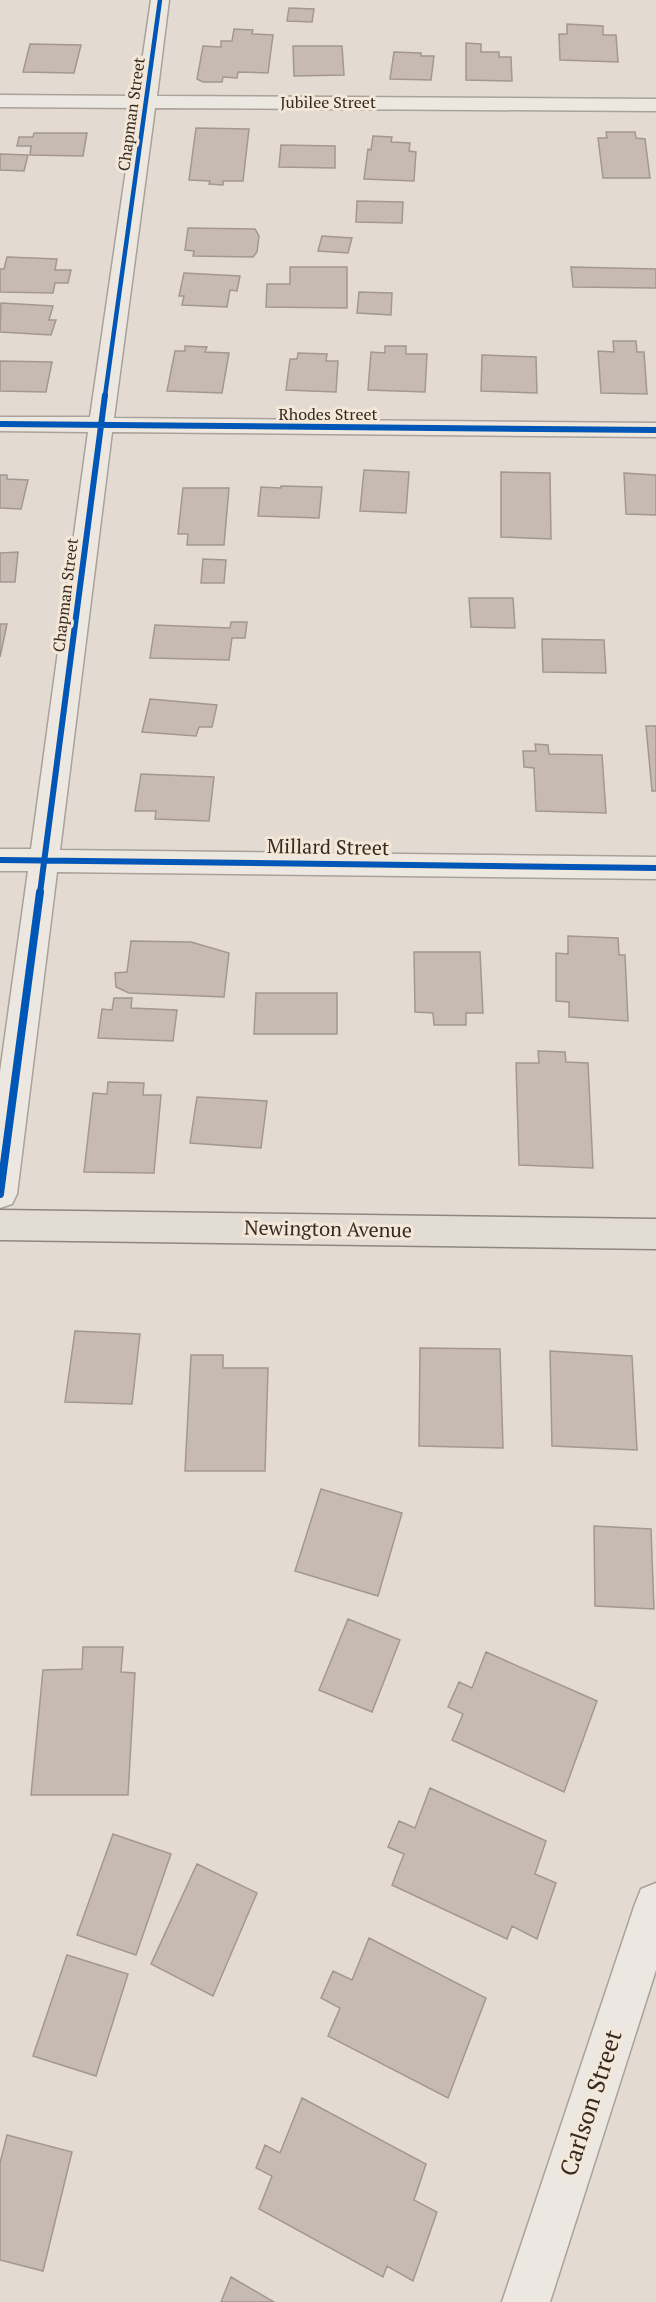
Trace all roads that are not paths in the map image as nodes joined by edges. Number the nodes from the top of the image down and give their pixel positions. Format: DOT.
graph roads {
  1 [pos="160,0"];
  2 [pos="0,100"];
  3 [pos="147,101"];
  4 [pos="656,105"];
  5 [pos="0,424"];
  6 [pos="101,425"];
  7 [pos="656,430"];
  8 [pos="0,860"];
  9 [pos="45,860"];
  10 [pos="656,868"];
  11 [pos="0,1194"];
  12 [pos="0,1225"];
  13 [pos="656,1234"];
  14 [pos="656,1904"];
  15 [pos="526,2302"];
  1 -- 3 [label="street, Chapman Street"];
  2 -- 3 [label="street, Jubilee Street"];
  3 -- 4 [label="street, Jubilee Street"];
  3 -- 6 [label="street, Chapman Street"];
  5 -- 6 [label="street, Rhodes Street"];
  6 -- 7 [label="street, Rhodes Street"];
  6 -- 9 [label="street, Chapman Street"];
  8 -- 9 [label="street, Millard Street"];
  9 -- 10 [label="street, Millard Street"];
  9 -- 11 [label="street, Chapman Street"];
  12 -- 13 [label="main road, Newington Avenue"];
  14 -- 15 [label="street, Carlson Street"];
}
